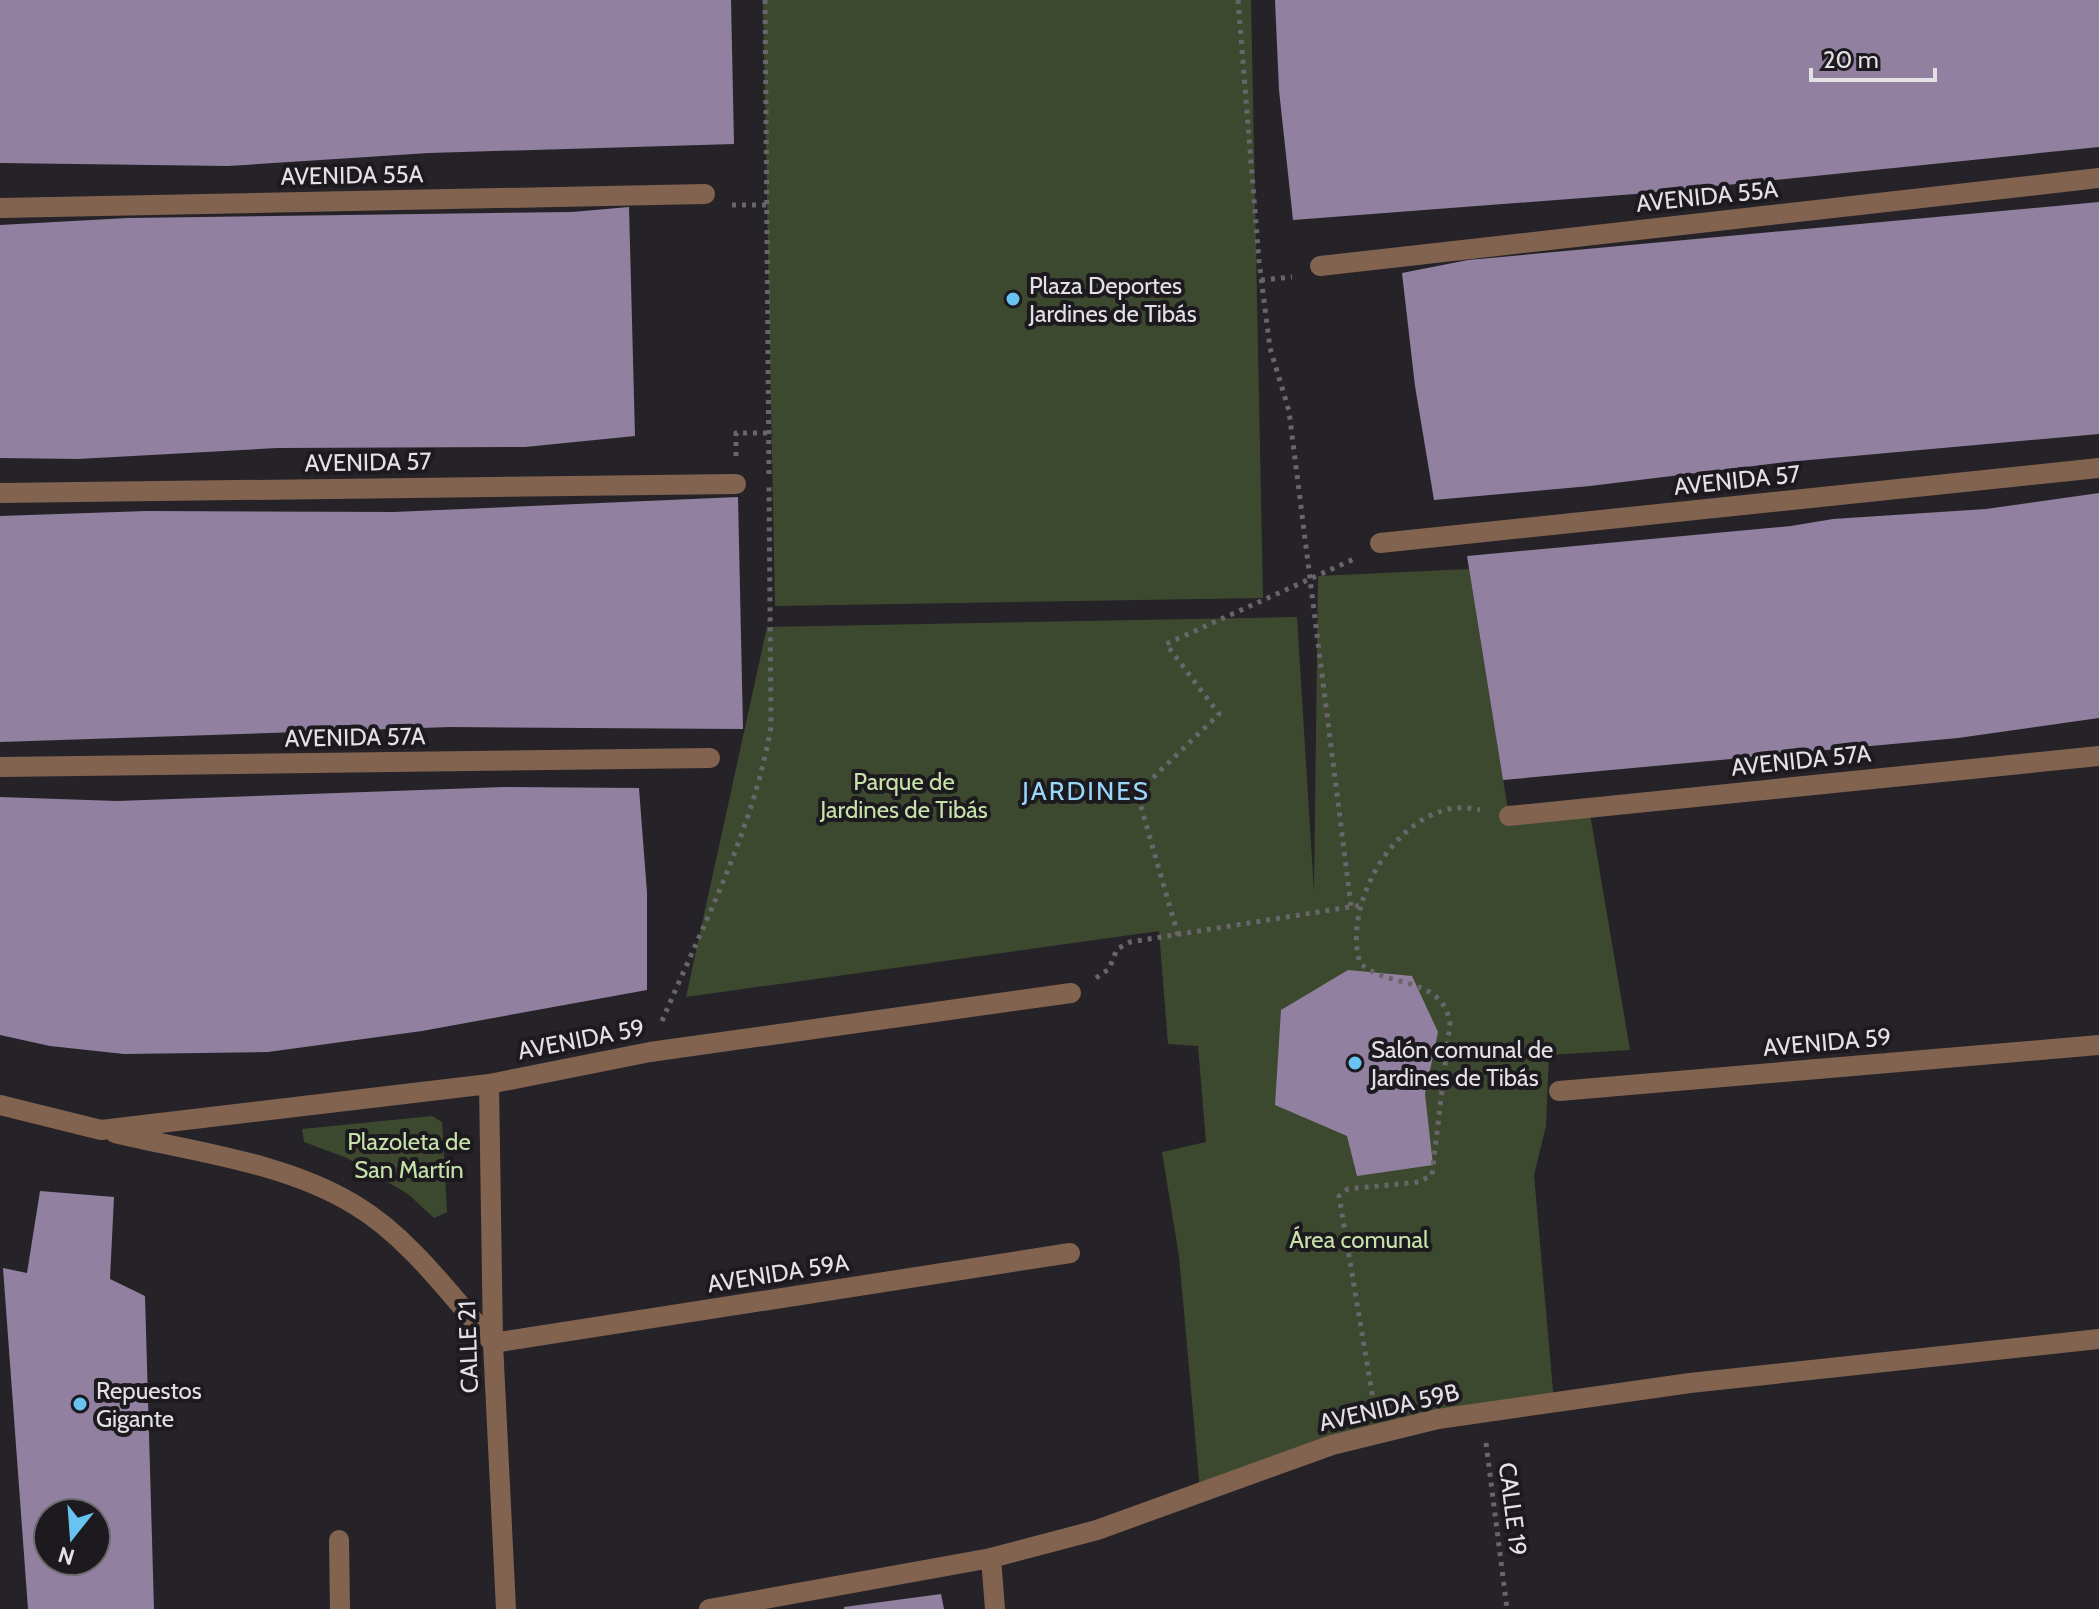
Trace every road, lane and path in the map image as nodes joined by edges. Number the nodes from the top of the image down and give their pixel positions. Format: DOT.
graph roads {
  1 [pos="765,0"];
  2 [pos="1238,0"];
  3 [pos="2099,178"];
  4 [pos="705,194"];
  5 [pos="0,208"];
  6 [pos="1320,266"];
  7 [pos="736,433"];
  8 [pos="768,433"];
  9 [pos="2099,468"];
  10 [pos="736,484"];
  11 [pos="0,493"];
  12 [pos="1380,543"];
  13 [pos="1310,580"];
  14 [pos="2099,756"];
  15 [pos="710,758"];
  16 [pos="0,767"];
  17 [pos="1509,816"];
  18 [pos="1362,905"];
  19 [pos="1351,906"];
  20 [pos="1178,935"];
  21 [pos="1071,993"];
  22 [pos="2099,1045"];
  23 [pos="650,1052"];
  24 [pos="489,1084"];
  25 [pos="1559,1091"];
  26 [pos="0,1105"];
  27 [pos="101,1130"];
  28 [pos="1070,1253"];
  29 [pos="2099,1339"];
  30 [pos="493,1343"];
  31 [pos="1373,1401"];
  32 [pos="1482,1413"];
  33 [pos="339,1540"];
  34 [pos="991,1558"];
  35 [pos="340,1609"];
  36 [pos="506,1609"];
  37 [pos="709,1609"];
  38 [pos="995,1609"];
  39 [pos="1507,1609"];
  1 -- 8 [label="path"];
  2 -- 13 [label="path"];
  3 -- 6 [label="street, AVENIDA 55A"];
  4 -- 5 [label="street, AVENIDA 55A"];
  7 -- 8 [label="path"];
  8 -- 23 [label="path"];
  9 -- 12 [label="street, AVENIDA 57"];
  10 -- 11 [label="street, AVENIDA 57"];
  12 -- 13 [label="path"];
  13 -- 19 [label="path"];
  13 -- 20 [label="path"];
  14 -- 17 [label="street, AVENIDA 57A"];
  15 -- 16 [label="street, AVENIDA 57A"];
  17 -- 18 [label="path"];
  18 -- 19 [label="path"];
  18 -- 31 [label="path"];
  19 -- 20 [label="path"];
  20 -- 21 [label="path"];
  21 -- 23 [label="street, AVENIDA 59"];
  22 -- 25 [label="street, AVENIDA 59"];
  23 -- 24 [label="street, AVENIDA 59"];
  24 -- 27 [label="street, AVENIDA 59"];
  24 -- 30 [label="street, CALLE 21"];
  26 -- 27 [label="street, AVENIDA 59"];
  27 -- 30 [label="street, AVENIDA 59"];
  28 -- 30 [label="street, AVENIDA 59A"];
  29 -- 32 [label="street, AVENIDA 59B"];
  30 -- 36 [label="street, CALLE 21"];
  32 -- 34 [label="street, AVENIDA 59B"];
  32 -- 39 [label="path, CALLE 19"];
  33 -- 35 [label="street"];
  34 -- 37 [label="street, AVENIDA 59B"];
  34 -- 38 [label="street"];
}
